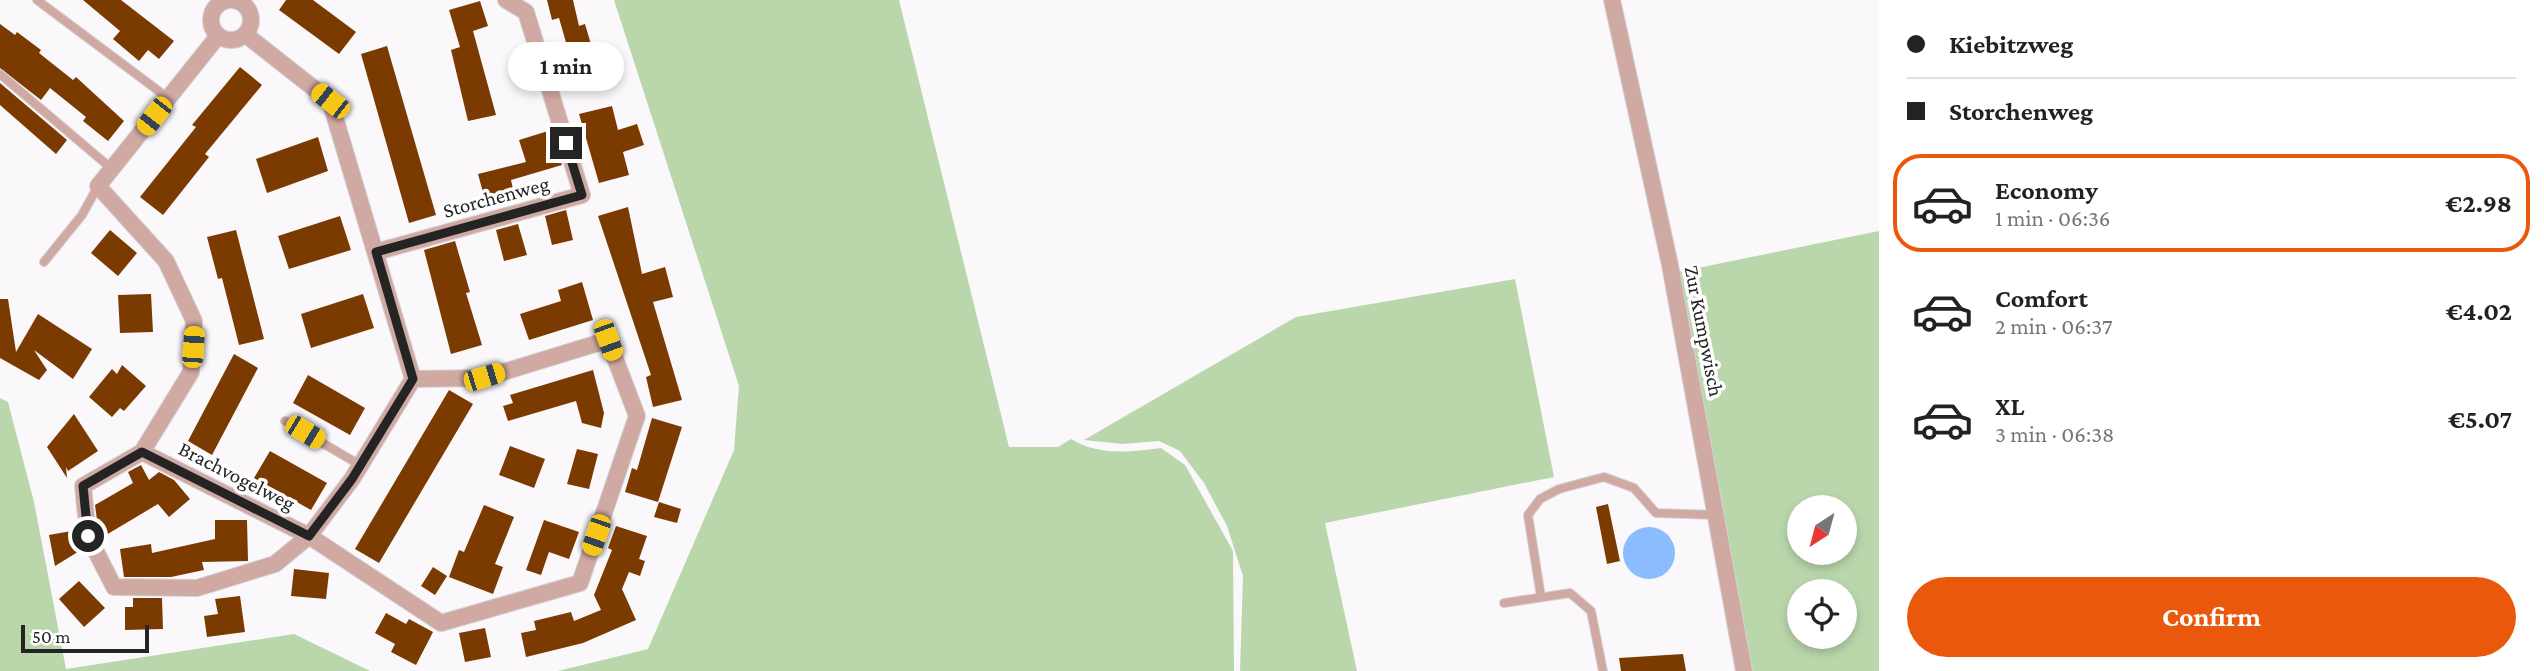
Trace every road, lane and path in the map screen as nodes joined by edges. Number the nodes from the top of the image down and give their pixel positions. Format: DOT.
graph roads {
  1 [pos="37,0"];
  2 [pos="506,0"];
  3 [pos="1612,0"];
  4 [pos="252,4"];
  5 [pos="207,5"];
  6 [pos="246,35"];
  7 [pos="218,36"];
  8 [pos="0,74"];
  9 [pos="169,99"];
  10 [pos="112,169"];
  11 [pos="98,186"];
  12 [pos="376,252"];
  13 [pos="44,262"];
  14 [pos="413,379"];
  15 [pos="285,421"];
  16 [pos="142,452"];
  17 [pos="360,465"];
  18 [pos="1717,516"];
  19 [pos="309,536"];
  20 [pos="1541,597"];
  21 [pos="1504,603"];
  22 [pos="1602,671"];
  23 [pos="1744,671"];
  1 -- 9 [label="lane"];
  2 -- 12 [label="street, Storchenweg"];
  3 -- 18 [label="street, Zur Kumpwisch"];
  4 -- 5 [label="street"];
  4 -- 6 [label="street"];
  5 -- 7 [label="street"];
  6 -- 7 [label="street"];
  6 -- 12 [label="street"];
  7 -- 9 [label="street"];
  8 -- 10 [label="lane"];
  9 -- 10 [label="street"];
  10 -- 11 [label="street"];
  11 -- 13 [label="lane"];
  11 -- 16 [label="street"];
  12 -- 14 [label="street"];
  14 -- 17 [label="street"];
  14 -- 19 [label="street, Brachvogelweg"];
  15 -- 17 [label="lane"];
  16 -- 19 [label="street, Brachvogelweg"];
  16 -- 19 [label="street"];
  17 -- 19 [label="street"];
  18 -- 20 [label="lane"];
  18 -- 23 [label="street, Zur Kumpwisch"];
  20 -- 21 [label="lane"];
  20 -- 22 [label="lane"];
}
